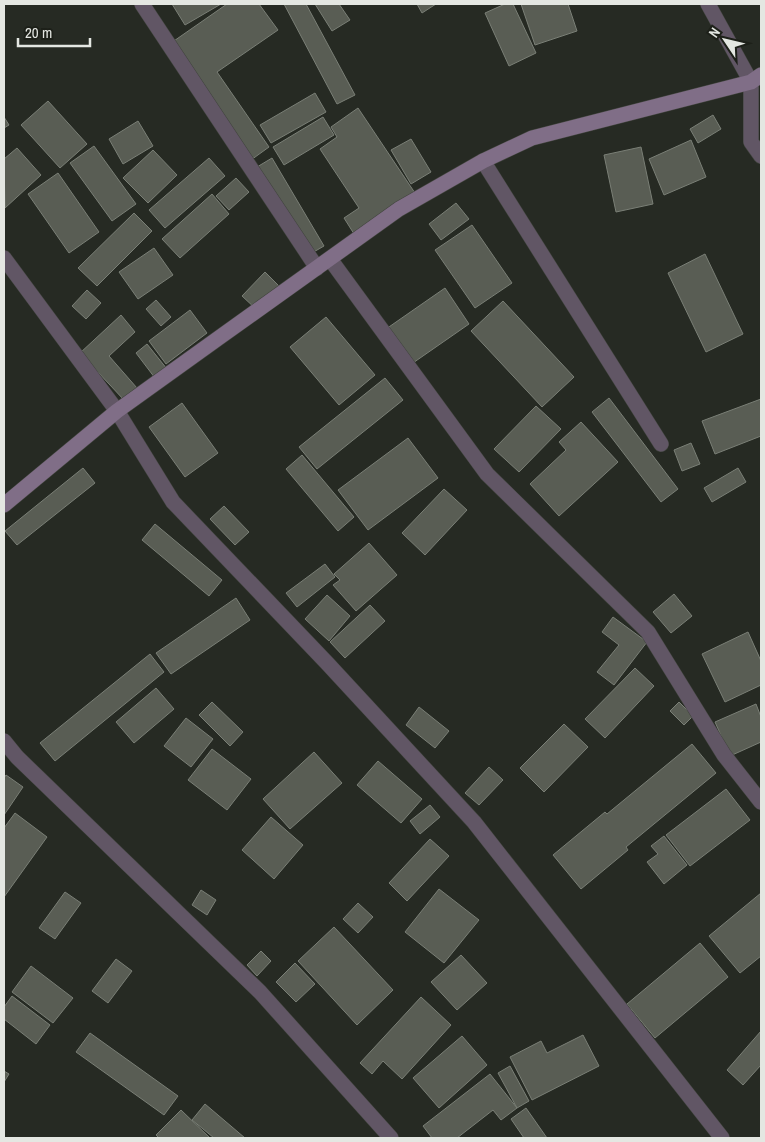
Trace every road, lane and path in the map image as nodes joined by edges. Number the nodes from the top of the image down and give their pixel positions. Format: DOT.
graph roads {
  1 [pos="142,4"];
  2 [pos="708,4"];
  3 [pos="756,78"];
  4 [pos="761,156"];
  5 [pos="482,161"];
  6 [pos="4,258"];
  7 [pos="330,259"];
  8 [pos="317,268"];
  9 [pos="117,411"];
  10 [pos="661,444"];
  11 [pos="4,505"];
  12 [pos="4,740"];
  13 [pos="761,802"];
  14 [pos="391,1138"];
  15 [pos="722,1138"];
  1 -- 8 [label="street"];
  2 -- 3 [label="street"];
  3 -- 4 [label="street"];
  3 -- 5 [label="street"];
  5 -- 7 [label="street"];
  5 -- 10 [label="street"];
  6 -- 9 [label="street"];
  7 -- 8 [label="street"];
  7 -- 13 [label="street"];
  8 -- 9 [label="street"];
  9 -- 11 [label="street"];
  9 -- 15 [label="street"];
  12 -- 14 [label="street"];
}
